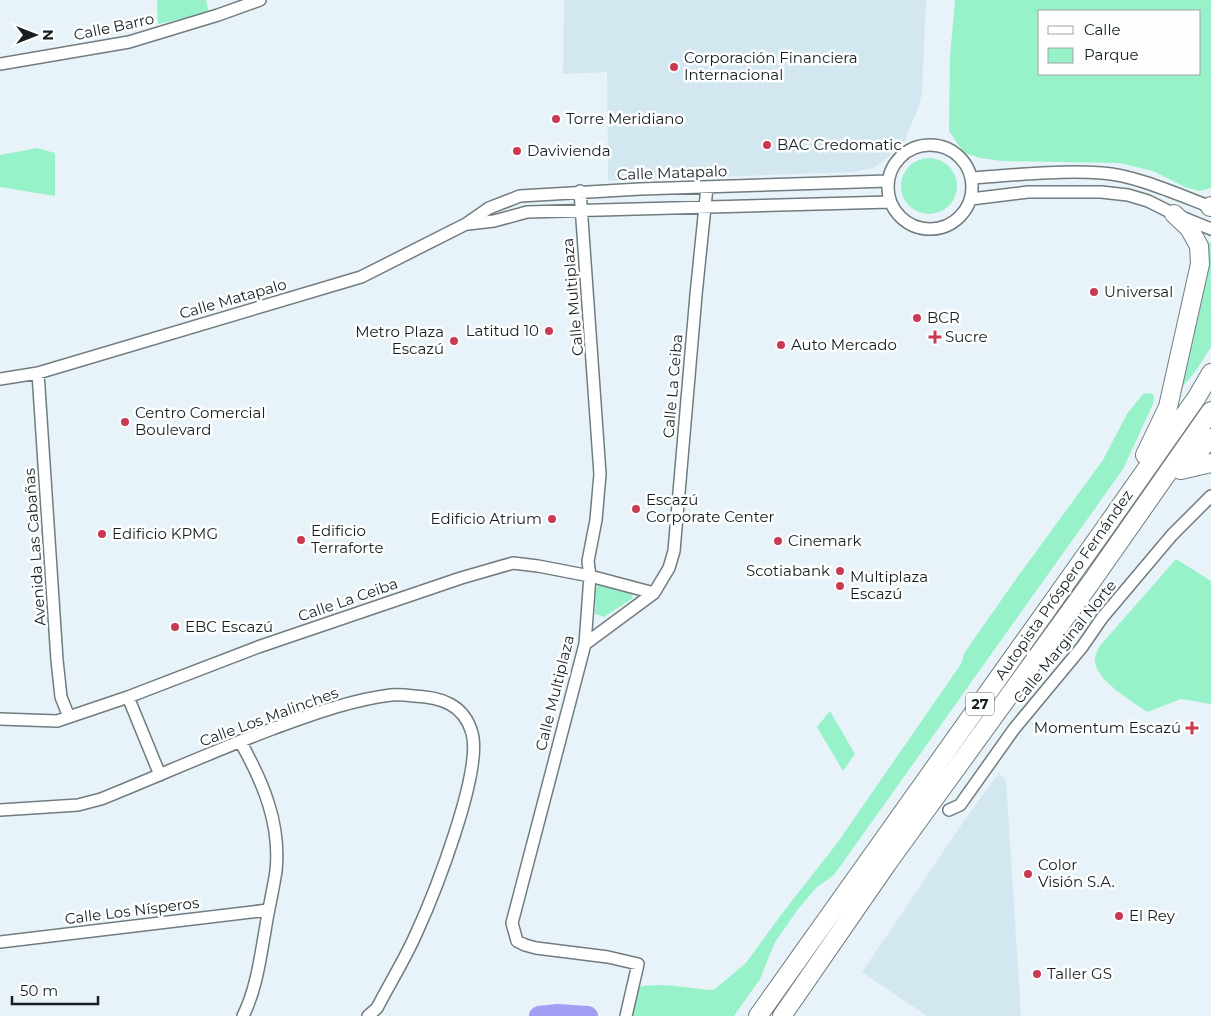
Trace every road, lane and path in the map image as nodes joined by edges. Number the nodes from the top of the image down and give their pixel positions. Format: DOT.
graph roads {
  1 [pos="260,0"];
  2 [pos="0,64"];
  3 [pos="972,178"];
  4 [pos="888,181"];
  5 [pos="707,186"];
  6 [pos="580,191"];
  7 [pos="971,199"];
  8 [pos="890,202"];
  9 [pos="704,206"];
  10 [pos="1211,207"];
  11 [pos="581,212"];
  12 [pos="1174,214"];
  13 [pos="466,224"];
  14 [pos="1211,229"];
  15 [pos="38,373"];
  16 [pos="1211,373"];
  17 [pos="0,379"];
  18 [pos="1211,411"];
  19 [pos="1211,438"];
  20 [pos="1204,451"];
  21 [pos="1211,463"];
  22 [pos="1181,470"];
  23 [pos="1211,496"];
  24 [pos="1105,528"];
  25 [pos="590,576"];
  26 [pos="1092,581"];
  27 [pos="654,593"];
  28 [pos="585,644"];
  29 [pos="128,698"];
  30 [pos="69,717"];
  31 [pos="0,719"];
  32 [pos="240,741"];
  33 [pos="160,775"];
  34 [pos="0,810"];
  35 [pos="949,810"];
  36 [pos="268,910"];
  37 [pos="0,942"];
  38 [pos="763,1009"];
  39 [pos="783,1014"];
  40 [pos="242,1016"];
  41 [pos="368,1016"];
  42 [pos="626,1016"];
  1 -- 2 [label="street, Calle Barro"];
  3 -- 4 [label="street"];
  3 -- 7 [label="street"];
  3 -- 10 [label="street"];
  4 -- 5 [label="street, Calle Matapalo"];
  4 -- 8 [label="street"];
  5 -- 6 [label="street, Calle Matapalo"];
  5 -- 9 [label="street"];
  6 -- 11 [label="street, Calle Multiplaza"];
  6 -- 13 [label="street, Calle Matapalo"];
  7 -- 8 [label="street"];
  7 -- 12 [label="street"];
  8 -- 9 [label="street, Calle Matapalo"];
  9 -- 11 [label="street, Calle Matapalo"];
  9 -- 27 [label="street, Calle La Ceiba"];
  11 -- 13 [label="street, Calle Matapalo"];
  11 -- 25 [label="street, Calle Multiplaza"];
  12 -- 14 [label="street"];
  12 -- 24 [label="highway"];
  13 -- 15 [label="street, Calle Matapalo"];
  15 -- 17 [label="street, Calle Matapalo"];
  15 -- 30 [label="street, Avenida Las Cabañas"];
  16 -- 24 [label="highway, Autopista Próspero Fernández / 27"];
  18 -- 26 [label="highway, Autopista Próspero Fernández / 27"];
  19 -- 20 [label="highway"];
  20 -- 22 [label="highway"];
  21 -- 22 [label="highway"];
  22 -- 26 [label="highway"];
  23 -- 35 [label="street, Calle Marginal Norte"];
  24 -- 38 [label="highway, Autopista Próspero Fernández / 27"];
  25 -- 27 [label="street, Calle La Ceiba"];
  25 -- 28 [label="street, Calle Multiplaza"];
  25 -- 29 [label="street, Calle La Ceiba"];
  26 -- 39 [label="highway, Autopista Próspero Fernández / 27"];
  27 -- 28 [label="street, Calle La Ceiba"];
  28 -- 42 [label="street, Calle Multiplaza"];
  29 -- 30 [label="street, Calle La Ceiba"];
  29 -- 33 [label="street"];
  30 -- 31 [label="street, Calle La Ceiba"];
  32 -- 33 [label="street, Calle Los Malinches"];
  32 -- 36 [label="street"];
  32 -- 41 [label="street, Calle Los Malinches"];
  33 -- 34 [label="street, Calle Los Malinches"];
  36 -- 37 [label="street, Calle Los Nísperos"];
  36 -- 40 [label="street"];
}
